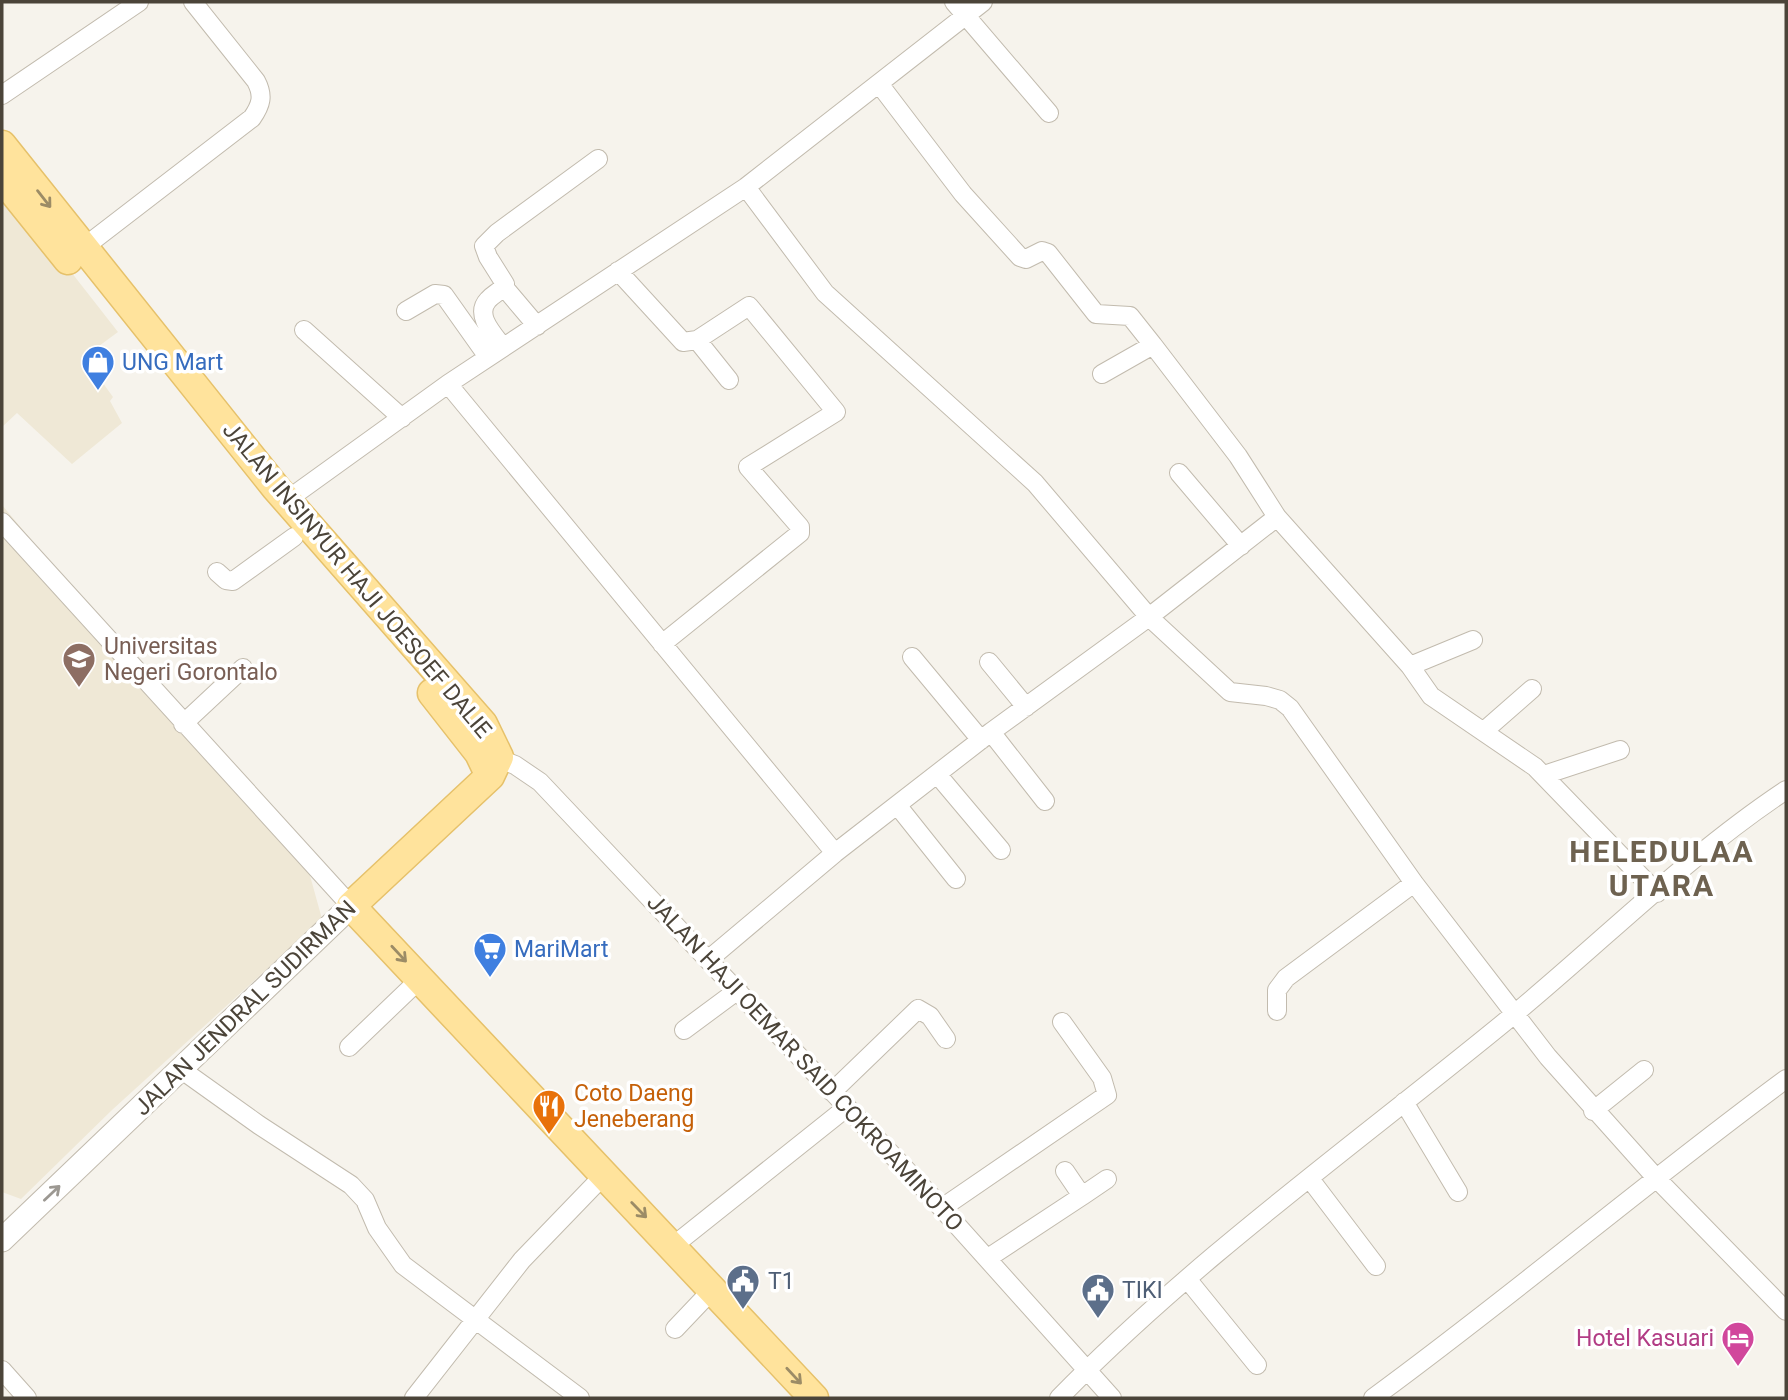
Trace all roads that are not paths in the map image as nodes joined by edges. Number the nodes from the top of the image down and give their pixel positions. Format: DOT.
graph roads {
  1 [pos="139,2"];
  2 [pos="193,2"];
  3 [pos="983,2"];
  4 [pos="117,8"];
  5 [pos="959,9"];
  6 [pos="880,85"];
  7 [pos="2,95"];
  8 [pos="1049,113"];
  9 [pos="2,145"];
  10 [pos="598,159"];
  11 [pos="2,178"];
  12 [pos="746,187"];
  13 [pos="83,248"];
  14 [pos="618,271"];
  15 [pos="504,287"];
  16 [pos="406,311"];
  17 [pos="537,326"];
  18 [pos="304,330"];
  19 [pos="697,340"];
  20 [pos="1153,345"];
  21 [pos="496,352"];
  22 [pos="1102,374"];
  23 [pos="729,380"];
  24 [pos="448,384"];
  25 [pos="402,418"];
  26 [pos="1179,473"];
  27 [pos="275,496"];
  28 [pos="1277,517"];
  29 [pos="2,522"];
  30 [pos="294,537"];
  31 [pos="1241,546"];
  32 [pos="217,572"];
  33 [pos="1149,617"];
  34 [pos="1473,640"];
  35 [pos="662,644"];
  36 [pos="912,657"];
  37 [pos="989,662"];
  38 [pos="1410,666"];
  39 [pos="243,668"];
  40 [pos="1532,689"];
  41 [pos="1026,707"];
  42 [pos="183,724"];
  43 [pos="1484,731"];
  44 [pos="986,736"];
  45 [pos="1620,750"];
  46 [pos="489,762"];
  47 [pos="937,774"];
  48 [pos="1544,775"];
  49 [pos="1786,790"];
  50 [pos="1045,801"];
  51 [pos="897,804"];
  52 [pos="1001,850"];
  53 [pos="835,853"];
  54 [pos="956,879"];
  55 [pos="1414,883"];
  56 [pos="1657,893"];
  57 [pos="351,906"];
  58 [pos="708,960"];
  59 [pos="421,978"];
  60 [pos="738,990"];
  61 [pos="1277,1011"];
  62 [pos="1514,1014"];
  63 [pos="1062,1021"];
  64 [pos="684,1030"];
  65 [pos="946,1039"];
  66 [pos="349,1048"];
  67 [pos="182,1070"];
  68 [pos="1644,1070"];
  69 [pos="1786,1079"];
  70 [pos="832,1092"];
  71 [pos="1404,1102"];
  72 [pos="846,1108"];
  73 [pos="1593,1111"];
  74 [pos="1065,1171"];
  75 [pos="605,1174"];
  76 [pos="1107,1178"];
  77 [pos="1310,1179"];
  78 [pos="1657,1179"];
  79 [pos="1458,1192"];
  80 [pos="1082,1196"];
  81 [pos="942,1208"];
  82 [pos="2,1240"];
  83 [pos="673,1245"];
  84 [pos="988,1258"];
  85 [pos="1376,1266"];
  86 [pos="1188,1280"];
  87 [pos="713,1289"];
  88 [pos="1786,1311"];
  89 [pos="474,1321"];
  90 [pos="675,1329"];
  91 [pos="1257,1365"];
  92 [pos="2,1370"];
  93 [pos="1085,1371"];
  94 [pos="27,1398"];
  95 [pos="414,1398"];
  96 [pos="580,1398"];
  97 [pos="814,1398"];
  98 [pos="1059,1398"];
  99 [pos="1112,1398"];
  100 [pos="1373,1398"];
  1 -- 4 [label="street"];
  2 -- 13 [label="street"];
  3 -- 5 [label="street"];
  4 -- 7 [label="street"];
  5 -- 6 [label="street"];
  5 -- 8 [label="street"];
  6 -- 12 [label="street"];
  6 -- 20 [label="street"];
  9 -- 13 [label="main road, JALAN INSINYUR HAJI JOESOEF DALIE, one-way"];
  10 -- 15 [label="street"];
  11 -- 27 [label="main road, JALAN INSINYUR HAJI JOESOEF DALIE"];
  12 -- 14 [label="street"];
  12 -- 33 [label="street"];
  13 -- 27 [label="main road, JALAN INSINYUR HAJI JOESOEF DALIE"];
  14 -- 17 [label="street"];
  14 -- 19 [label="street"];
  15 -- 17 [label="street"];
  15 -- 21 [label="street"];
  16 -- 21 [label="street"];
  17 -- 21 [label="street"];
  18 -- 25 [label="street"];
  19 -- 23 [label="street"];
  19 -- 35 [label="street"];
  20 -- 22 [label="street"];
  20 -- 28 [label="street"];
  21 -- 24 [label="street"];
  24 -- 25 [label="street"];
  24 -- 35 [label="street"];
  25 -- 27 [label="street"];
  26 -- 31 [label="street"];
  27 -- 30 [label="main road, JALAN INSINYUR HAJI JOESOEF DALIE"];
  27 -- 46 [label="main road, JALAN INSINYUR HAJI JOESOEF DALIE"];
  28 -- 31 [label="street"];
  28 -- 38 [label="street"];
  29 -- 42 [label="street"];
  30 -- 32 [label="street"];
  30 -- 46 [label="main road, JALAN INSINYUR HAJI JOESOEF DALIE"];
  31 -- 33 [label="street"];
  33 -- 41 [label="street"];
  33 -- 55 [label="street"];
  34 -- 38 [label="street"];
  35 -- 53 [label="street"];
  36 -- 44 [label="street"];
  37 -- 41 [label="street"];
  38 -- 43 [label="street"];
  39 -- 42 [label="street"];
  40 -- 43 [label="street"];
  41 -- 44 [label="street"];
  42 -- 57 [label="street"];
  43 -- 48 [label="street"];
  44 -- 47 [label="street"];
  44 -- 50 [label="street"];
  45 -- 48 [label="street"];
  46 -- 57 [label="main road, JALAN JENDRAL SUDIRMAN"];
  46 -- 58 [label="street, JALAN HAJI OEMAR SAID COKROAMINOTO"];
  47 -- 51 [label="street"];
  47 -- 52 [label="street"];
  48 -- 56 [label="street"];
  49 -- 56 [label="street"];
  51 -- 53 [label="street"];
  51 -- 54 [label="street"];
  53 -- 58 [label="street"];
  55 -- 61 [label="street"];
  55 -- 62 [label="street"];
  56 -- 62 [label="street"];
  57 -- 59 [label="main road, one-way"];
  57 -- 67 [label="street, JALAN JENDRAL SUDIRMAN"];
  58 -- 60 [label="street, JALAN HAJI OEMAR SAID COKROAMINOTO"];
  59 -- 66 [label="street"];
  59 -- 75 [label="main road"];
  60 -- 64 [label="street"];
  60 -- 70 [label="street, JALAN HAJI OEMAR SAID COKROAMINOTO"];
  62 -- 71 [label="street"];
  62 -- 73 [label="street"];
  63 -- 81 [label="street"];
  65 -- 70 [label="street"];
  82 -- 67 [label="street, JALAN JENDRAL SUDIRMAN, one-way"];
  67 -- 89 [label="street"];
  68 -- 73 [label="street"];
  69 -- 78 [label="street"];
  70 -- 72 [label="street, JALAN HAJI OEMAR SAID COKROAMINOTO"];
  71 -- 77 [label="street"];
  71 -- 79 [label="street"];
  72 -- 81 [label="street, JALAN HAJI OEMAR SAID COKROAMINOTO"];
  72 -- 83 [label="street"];
  73 -- 78 [label="street"];
  74 -- 80 [label="street"];
  75 -- 83 [label="main road, one-way"];
  75 -- 89 [label="street"];
  76 -- 80 [label="street"];
  77 -- 85 [label="street"];
  77 -- 86 [label="street"];
  78 -- 88 [label="street"];
  78 -- 100 [label="street"];
  80 -- 84 [label="street"];
  81 -- 84 [label="street, JALAN HAJI OEMAR SAID COKROAMINOTO"];
  83 -- 87 [label="main road"];
  84 -- 93 [label="street, JALAN HAJI OEMAR SAID COKROAMINOTO"];
  86 -- 91 [label="street"];
  86 -- 93 [label="street"];
  87 -- 90 [label="street"];
  87 -- 97 [label="main road, one-way"];
  89 -- 95 [label="street"];
  89 -- 96 [label="street"];
  92 -- 94 [label="street"];
  93 -- 98 [label="street"];
  93 -- 99 [label="street, JALAN HAJI OEMAR SAID COKROAMINOTO"];
}
